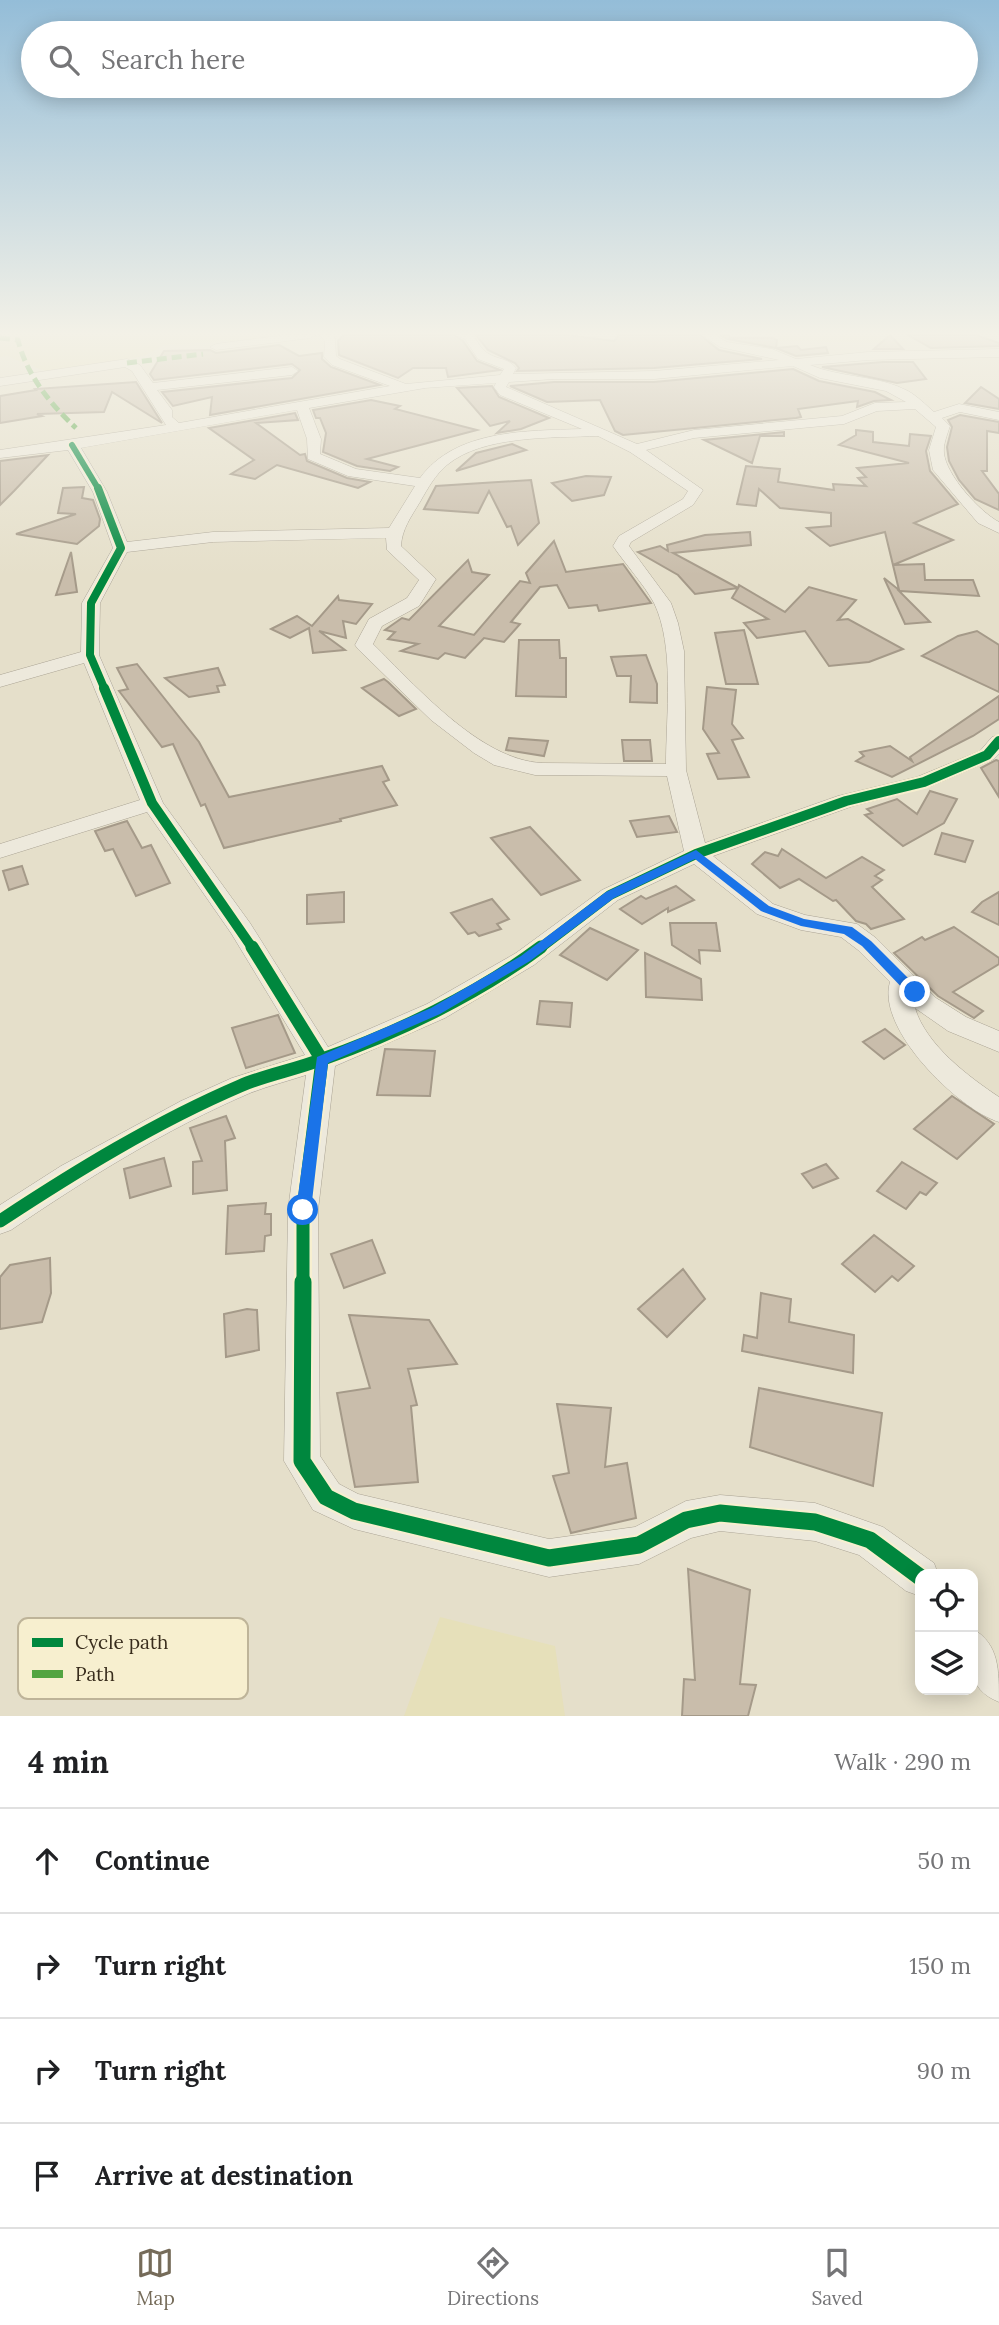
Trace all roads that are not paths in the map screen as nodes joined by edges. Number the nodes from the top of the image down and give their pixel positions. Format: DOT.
graph roads {
  1 [pos="166,415"];
  2 [pos="234,415"];
  3 [pos="305,415"];
  4 [pos="562,415"];
  5 [pos="852,415"];
  6 [pos="929,415"];
  7 [pos="938,415"];
  8 [pos="932,417"];
  9 [pos="174,425"];
  10 [pos="598,432"];
  11 [pos="72,445"];
  12 [pos="635,449"];
  13 [pos="0,454"];
  14 [pos="426,483"];
  15 [pos="999,528"];
  16 [pos="394,533"];
  17 [pos="121,548"];
  18 [pos="90,656"];
  19 [pos="0,681"];
  20 [pos="999,741"];
  21 [pos="676,770"];
  22 [pos="152,803"];
  23 [pos="0,851"];
  24 [pos="696,854"];
  25 [pos="902,981"];
  26 [pos="999,1042"];
  27 [pos="322,1060"];
  28 [pos="999,1111"];
  29 [pos="0,1221"];
  30 [pos="915,1573"];
  31 [pos="978,1655"];
  32 [pos="999,1682"];
  1 -- 9 [label="street"];
  2 -- 9 [label="street"];
  3 -- 14 [label="street"];
  4 -- 10 [label="street"];
  5 -- 12 [label="street"];
  6 -- 8 [label="street"];
  7 -- 8 [label="street"];
  8 -- 15 [label="street"];
  9 -- 11 [label="street"];
  10 -- 12 [label="street"];
  10 -- 14 [label="street"];
  11 -- 13 [label="street"];
  11 -- 17 [label="street"];
  12 -- 21 [label="street"];
  14 -- 16 [label="street"];
  16 -- 17 [label="street"];
  16 -- 21 [label="street"];
  17 -- 18 [label="street"];
  18 -- 19 [label="street"];
  18 -- 22 [label="street"];
  20 -- 24 [label="street"];
  21 -- 24 [label="street"];
  22 -- 23 [label="street"];
  22 -- 27 [label="street"];
  24 -- 25 [label="street"];
  24 -- 27 [label="street"];
  25 -- 26 [label="street"];
  25 -- 28 [label="street"];
  27 -- 29 [label="street"];
  27 -- 30 [label="street"];
  31 -- 32 [label="street"];
}
